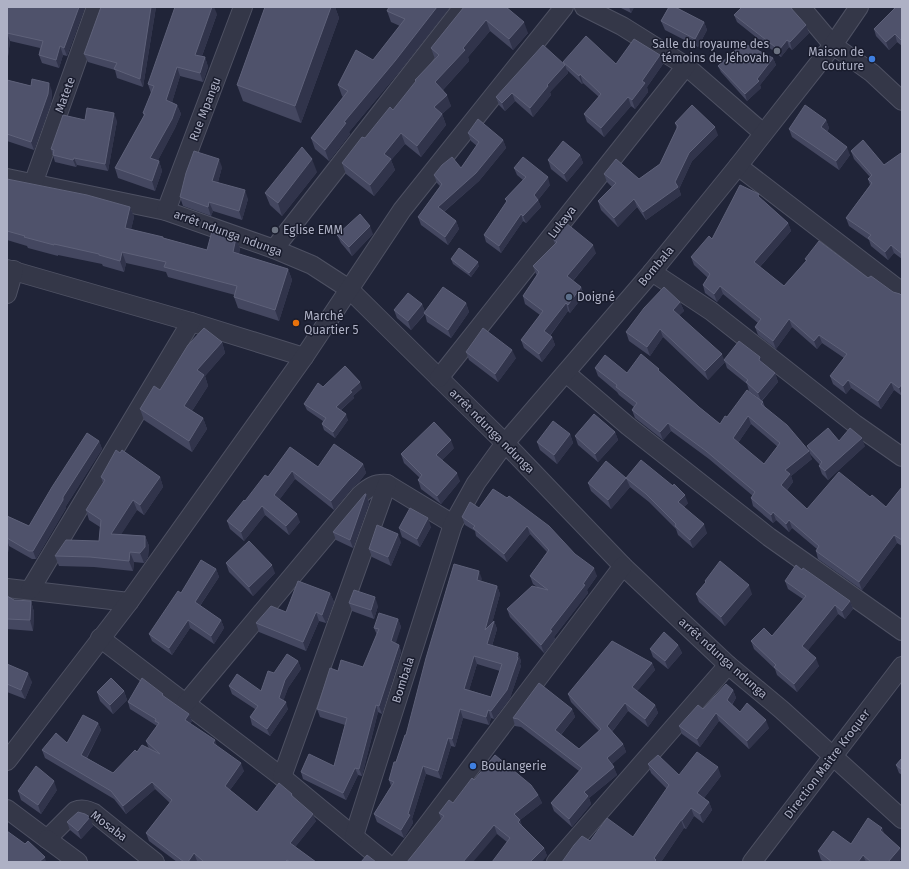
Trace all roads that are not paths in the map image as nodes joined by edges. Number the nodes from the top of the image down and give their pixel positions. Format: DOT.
graph roads {
  1 [pos="96,7"];
  2 [pos="243,7"];
  3 [pos="463,7"];
  4 [pos="564,7"];
  5 [pos="584,7"];
  6 [pos="801,7"];
  7 [pos="859,7"];
  8 [pos="833,44"];
  9 [pos="686,66"];
  10 [pos="902,101"];
  11 [pos="763,133"];
  12 [pos="738,166"];
  13 [pos="7,178"];
  14 [pos="33,184"];
  15 [pos="166,211"];
  16 [pos="274,249"];
  17 [pos="10,269"];
  18 [pos="652,272"];
  19 [pos="349,289"];
  20 [pos="902,292"];
  21 [pos="7,294"];
  22 [pos="192,322"];
  23 [pos="304,357"];
  24 [pos="566,373"];
  25 [pos="439,378"];
  26 [pos="505,443"];
  27 [pos="902,457"];
  28 [pos="387,484"];
  29 [pos="453,524"];
  30 [pos="624,566"];
  31 [pos="7,588"];
  32 [pos="30,590"];
  33 [pos="129,602"];
  34 [pos="902,631"];
  35 [pos="100,638"];
  36 [pos="728,665"];
  37 [pos="902,666"];
  38 [pos="186,703"];
  39 [pos="832,755"];
  40 [pos="7,761"];
  41 [pos="282,777"];
  42 [pos="7,809"];
  43 [pos="902,819"];
  44 [pos="354,836"];
  45 [pos="47,839"];
  46 [pos="78,862"];
  47 [pos="154,862"];
  48 [pos="385,862"];
  49 [pos="399,862"];
  50 [pos="556,862"];
  51 [pos="752,862"];
  1 -- 14 [label="street, Matete"];
  2 -- 15 [label="street, Rue Mpangu"];
  3 -- 16 [label="street"];
  4 -- 19 [label="street"];
  5 -- 9 [label="street"];
  6 -- 8 [label="street"];
  7 -- 8 [label="street, Bombala"];
  8 -- 10 [label="street"];
  8 -- 11 [label="street, Bombala"];
  9 -- 11 [label="street"];
  9 -- 25 [label="street, Lukaya"];
  11 -- 12 [label="street, Bombala"];
  12 -- 18 [label="street, Bombala"];
  12 -- 20 [label="street"];
  13 -- 14 [label="street, arrêt ndunga ndunga"];
  14 -- 15 [label="street, arrêt ndunga ndunga"];
  15 -- 16 [label="street, arrêt ndunga ndunga"];
  16 -- 19 [label="street, arrêt ndunga ndunga"];
  17 -- 21 [label="street"];
  17 -- 22 [label="street"];
  18 -- 24 [label="street, Bombala"];
  18 -- 27 [label="street"];
  19 -- 23 [label="street"];
  19 -- 25 [label="street, arrêt ndunga ndunga"];
  22 -- 23 [label="street"];
  22 -- 32 [label="street"];
  23 -- 33 [label="street"];
  24 -- 26 [label="street, Bombala"];
  24 -- 34 [label="street"];
  25 -- 26 [label="street, arrêt ndunga ndunga"];
  26 -- 29 [label="street, Bombala"];
  26 -- 30 [label="street, arrêt ndunga ndunga"];
  28 -- 29 [label="street"];
  28 -- 38 [label="street"];
  28 -- 41 [label="street"];
  29 -- 44 [label="street, Bombala"];
  30 -- 36 [label="street, arrêt ndunga ndunga"];
  30 -- 49 [label="street"];
  31 -- 32 [label="street"];
  32 -- 33 [label="street"];
  33 -- 35 [label="street"];
  35 -- 38 [label="street"];
  35 -- 40 [label="street"];
  36 -- 39 [label="street, arrêt ndunga ndunga"];
  36 -- 50 [label="street"];
  37 -- 39 [label="street, Direction Maitre Kroquer"];
  38 -- 41 [label="street"];
  39 -- 43 [label="street, arrêt ndunga ndunga"];
  39 -- 51 [label="street, Direction Maitre Kroquer"];
  41 -- 44 [label="street"];
  42 -- 45 [label="street"];
  44 -- 48 [label="street"];
  45 -- 46 [label="street"];
  45 -- 47 [label="street, Mosaba"];
}
